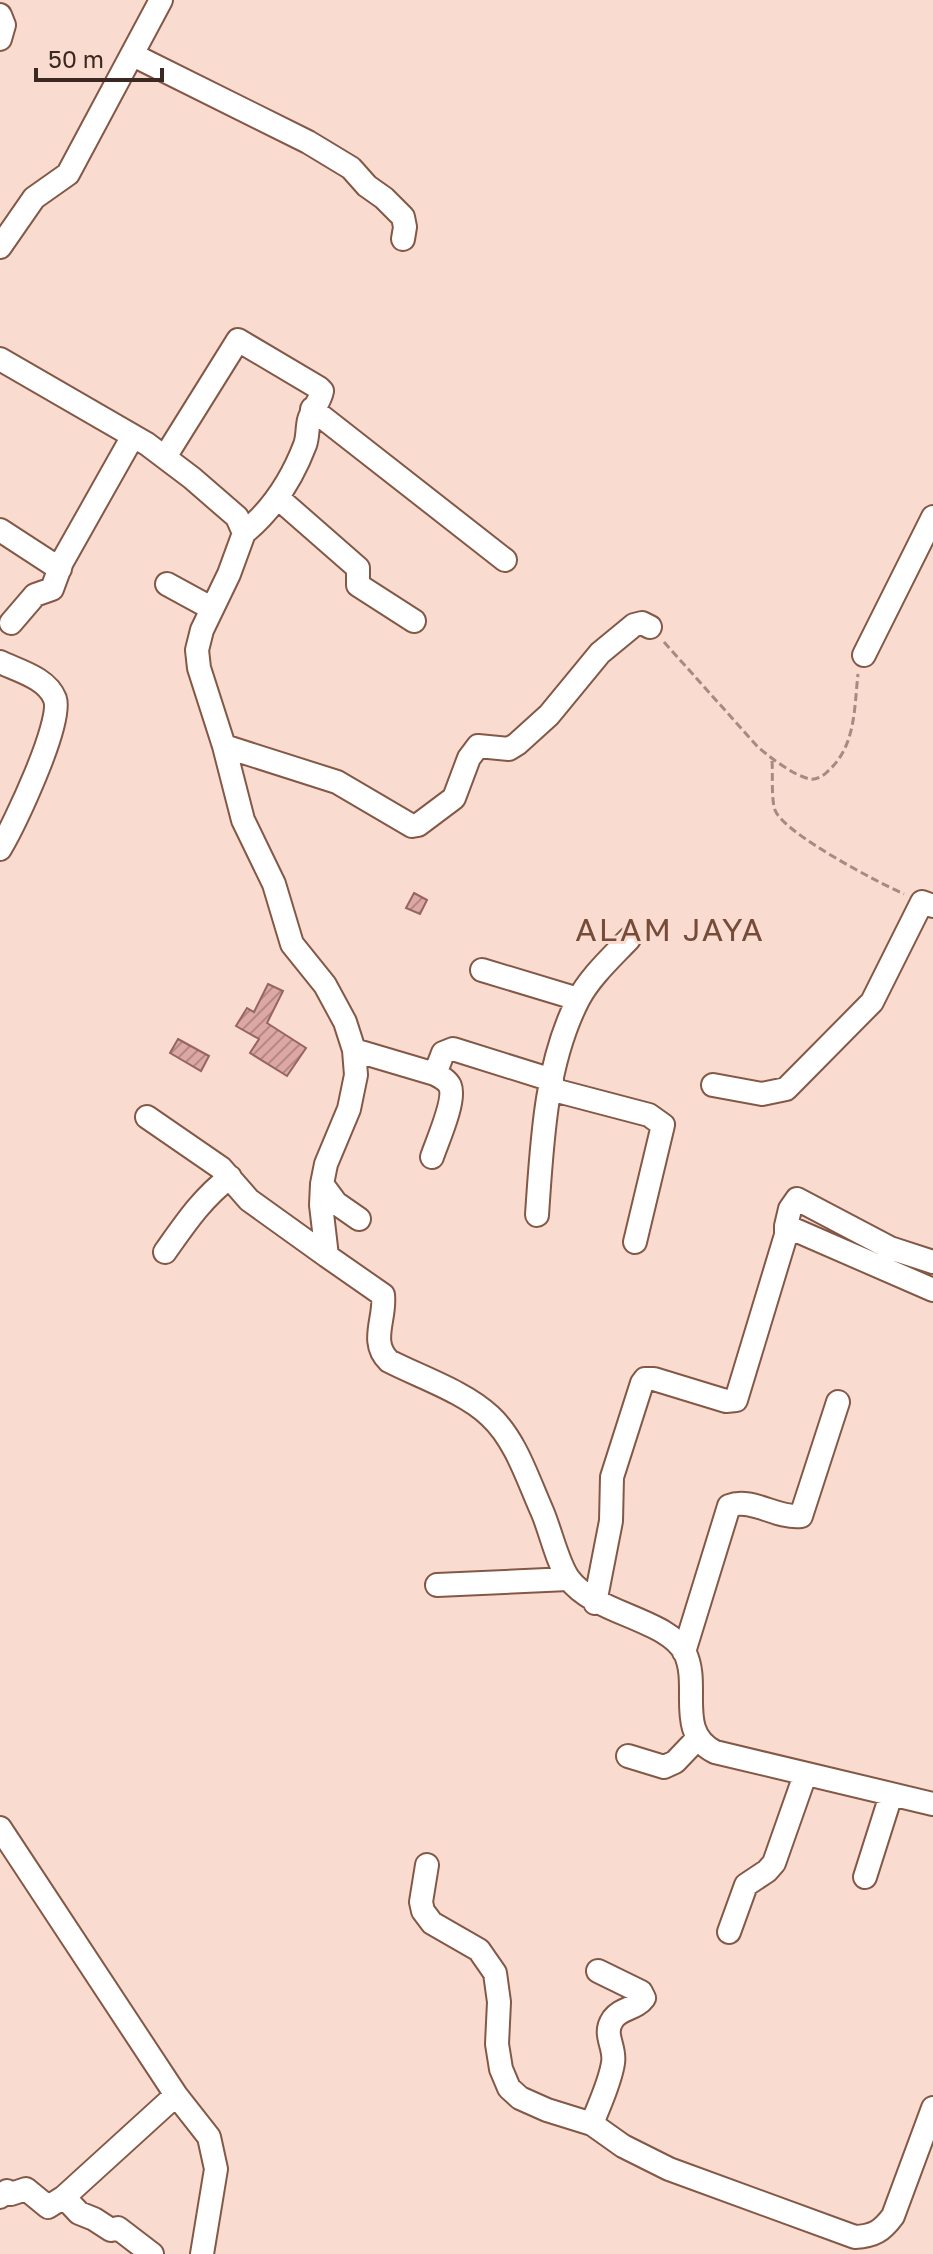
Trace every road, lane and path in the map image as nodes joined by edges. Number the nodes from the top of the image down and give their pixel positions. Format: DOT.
graph roads {
  1 [pos="7,0"];
  2 [pos="161,0"];
  3 [pos="0,13"];
  4 [pos="0,39"];
  5 [pos="133,55"];
  6 [pos="403,239"];
  7 [pos="0,247"];
  8 [pos="0,359"];
  9 [pos="312,409"];
  10 [pos="133,436"];
  11 [pos="165,457"];
  12 [pos="278,498"];
  13 [pos="933,517"];
  14 [pos="0,530"];
  15 [pos="244,533"];
  16 [pos="505,560"];
  17 [pos="60,569"];
  18 [pos="167,584"];
  19 [pos="211,608"];
  20 [pos="414,621"];
  21 [pos="11,623"];
  22 [pos="650,627"];
  23 [pos="864,655"];
  24 [pos="0,662"];
  25 [pos="224,746"];
  26 [pos="772,759"];
  27 [pos="0,849"];
  28 [pos="927,904"];
  29 [pos="629,939"];
  30 [pos="482,970"];
  31 [pos="578,999"];
  32 [pos="354,1050"];
  33 [pos="435,1074"];
  34 [pos="551,1084"];
  35 [pos="713,1085"];
  36 [pos="147,1117"];
  37 [pos="432,1157"];
  38 [pos="230,1177"];
  39 [pos="322,1184"];
  40 [pos="537,1215"];
  41 [pos="359,1219"];
  42 [pos="786,1226"];
  43 [pos="635,1242"];
  44 [pos="165,1252"];
  45 [pos="327,1256"];
  46 [pos="933,1262"];
  47 [pos="933,1290"];
  48 [pos="379,1331"];
  49 [pos="363,1362"];
  50 [pos="838,1402"];
  51 [pos="568,1579"];
  52 [pos="437,1585"];
  53 [pos="595,1603"];
  54 [pos="684,1652"];
  55 [pos="697,1739"];
  56 [pos="628,1756"];
  57 [pos="805,1775"];
  58 [pos="891,1795"];
  59 [pos="932,1800"];
  60 [pos="0,1828"];
  61 [pos="427,1865"];
  62 [pos="865,1877"];
  63 [pos="729,1932"];
  64 [pos="598,1971"];
  65 [pos="176,2095"];
  66 [pos="933,2108"];
  67 [pos="592,2124"];
  68 [pos="0,2197"];
  69 [pos="64,2197"];
  70 [pos="152,2254"];
  71 [pos="202,2254"];
  1 -- 3 [label="street"];
  2 -- 5 [label="street"];
  3 -- 4 [label="street"];
  5 -- 6 [label="street"];
  5 -- 7 [label="street"];
  8 -- 10 [label="street"];
  9 -- 11 [label="street"];
  9 -- 12 [label="street"];
  9 -- 16 [label="street"];
  10 -- 11 [label="street"];
  10 -- 17 [label="street"];
  11 -- 15 [label="street"];
  12 -- 15 [label="street"];
  12 -- 20 [label="street"];
  13 -- 23 [label="street"];
  14 -- 17 [label="street"];
  15 -- 19 [label="street"];
  17 -- 21 [label="street"];
  18 -- 19 [label="street"];
  19 -- 25 [label="street"];
  22 -- 25 [label="street"];
  22 -- 26 [label="path"];
  23 -- 26 [label="path"];
  24 -- 27 [label="street"];
  25 -- 32 [label="street"];
  26 -- 28 [label="path"];
  28 -- 35 [label="street"];
  29 -- 31 [label="street"];
  30 -- 31 [label="street"];
  31 -- 34 [label="street"];
  32 -- 33 [label="street"];
  32 -- 39 [label="street"];
  33 -- 34 [label="street"];
  33 -- 37 [label="street"];
  34 -- 40 [label="street"];
  34 -- 43 [label="street"];
  36 -- 38 [label="street"];
  38 -- 44 [label="street"];
  38 -- 45 [label="street"];
  39 -- 41 [label="street"];
  39 -- 45 [label="street"];
  42 -- 46 [label="street"];
  42 -- 47 [label="street"];
  42 -- 53 [label="street"];
  45 -- 48 [label="street"];
  48 -- 49 [label="street"];
  48 -- 51 [label="street"];
  50 -- 54 [label="street"];
  51 -- 52 [label="street"];
  51 -- 53 [label="street"];
  53 -- 54 [label="street"];
  54 -- 55 [label="street"];
  55 -- 56 [label="street"];
  55 -- 57 [label="street"];
  57 -- 58 [label="street"];
  57 -- 63 [label="street"];
  58 -- 59 [label="street"];
  58 -- 62 [label="street"];
  60 -- 65 [label="street"];
  61 -- 67 [label="street"];
  64 -- 67 [label="street"];
  65 -- 69 [label="street"];
  65 -- 71 [label="street"];
  66 -- 67 [label="street"];
  68 -- 69 [label="street"];
  69 -- 70 [label="street"];
}
